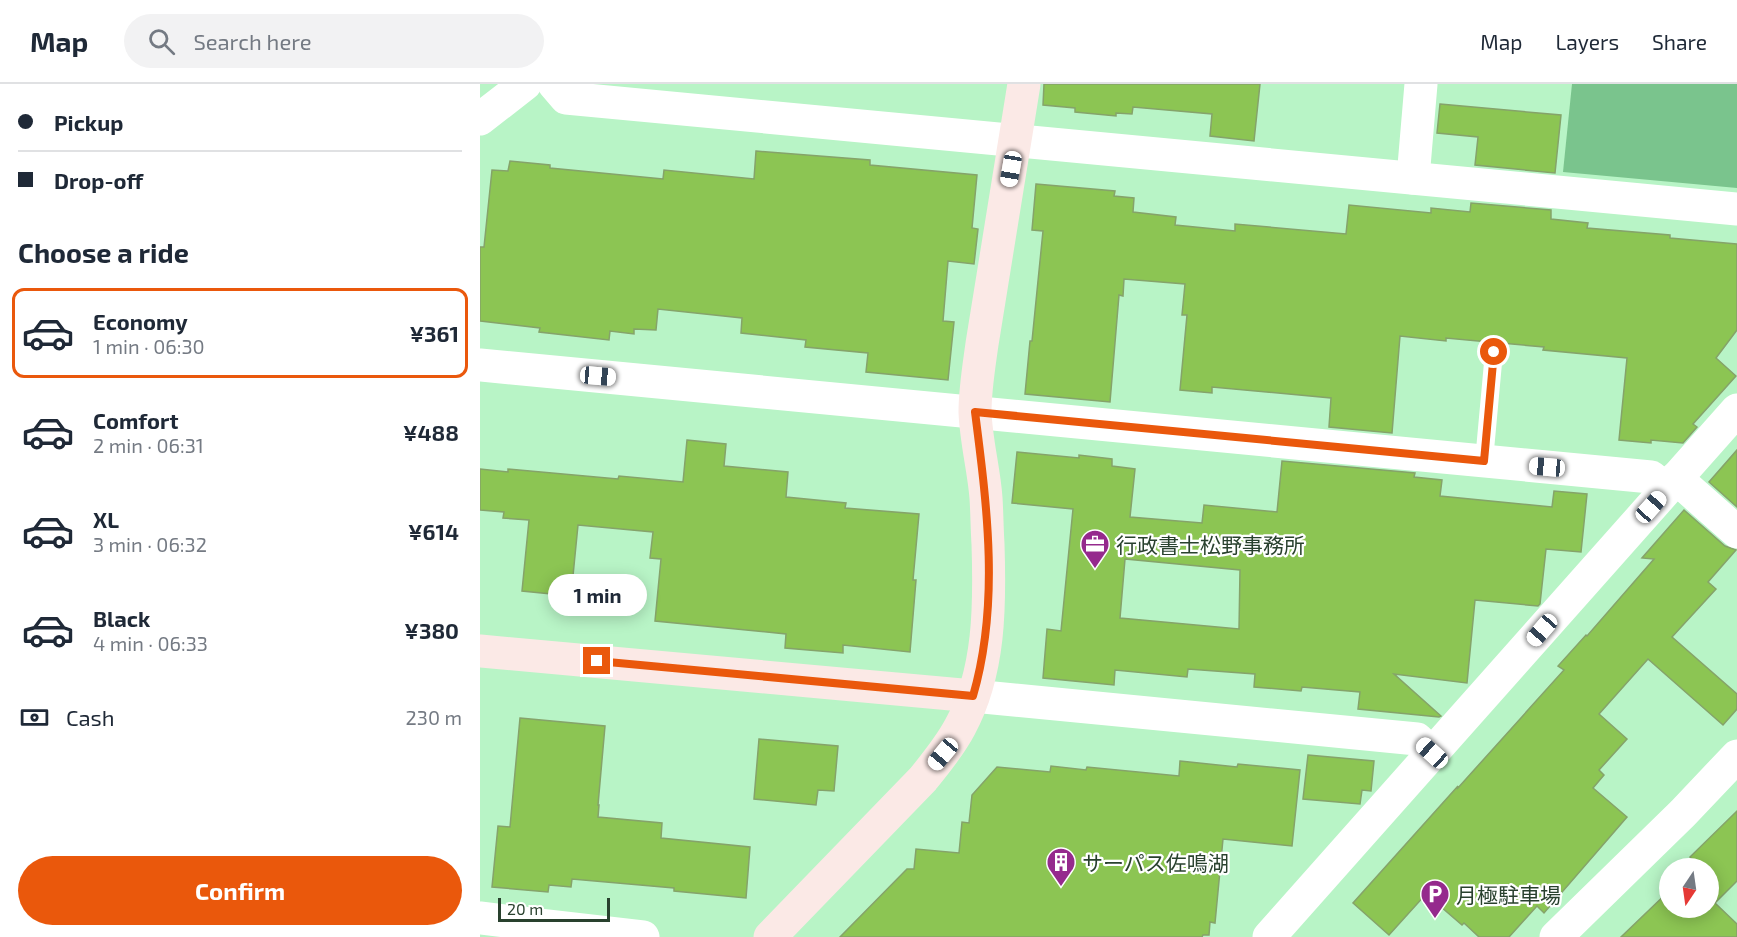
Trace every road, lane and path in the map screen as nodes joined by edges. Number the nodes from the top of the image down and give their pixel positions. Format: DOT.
graph roads {
  1 [pos="525,84"];
  2 [pos="554,84"];
  3 [pos="1024,84"];
  4 [pos="1421,84"];
  5 [pos="480,119"];
  6 [pos="1015,141"];
  7 [pos="1413,178"];
  8 [pos="1737,209"];
  9 [pos="1494,352"];
  10 [pos="480,364"];
  11 [pos="1737,410"];
  12 [pos="975,412"];
  13 [pos="1484,461"];
  14 [pos="1671,484"];
  15 [pos="1737,532"];
  16 [pos="480,651"];
  17 [pos="973,696"];
  18 [pos="1432,753"];
  19 [pos="1737,756"];
  20 [pos="480,918"];
  21 [pos="643,937"];
  22 [pos="770,937"];
  23 [pos="1269,937"];
  24 [pos="1556,937"];
  1 -- 5 [label="street"];
  2 -- 6 [label="street"];
  3 -- 6 [label="street"];
  4 -- 7 [label="street"];
  6 -- 7 [label="street"];
  6 -- 12 [label="street"];
  7 -- 8 [label="street"];
  9 -- 13 [label="lane"];
  10 -- 12 [label="street"];
  11 -- 14 [label="street"];
  12 -- 13 [label="street"];
  12 -- 17 [label="street"];
  13 -- 14 [label="street"];
  14 -- 15 [label="street"];
  14 -- 18 [label="street"];
  16 -- 17 [label="street"];
  17 -- 18 [label="street"];
  17 -- 22 [label="street"];
  18 -- 23 [label="street"];
  19 -- 24 [label="street"];
  20 -- 21 [label="street"];
}
